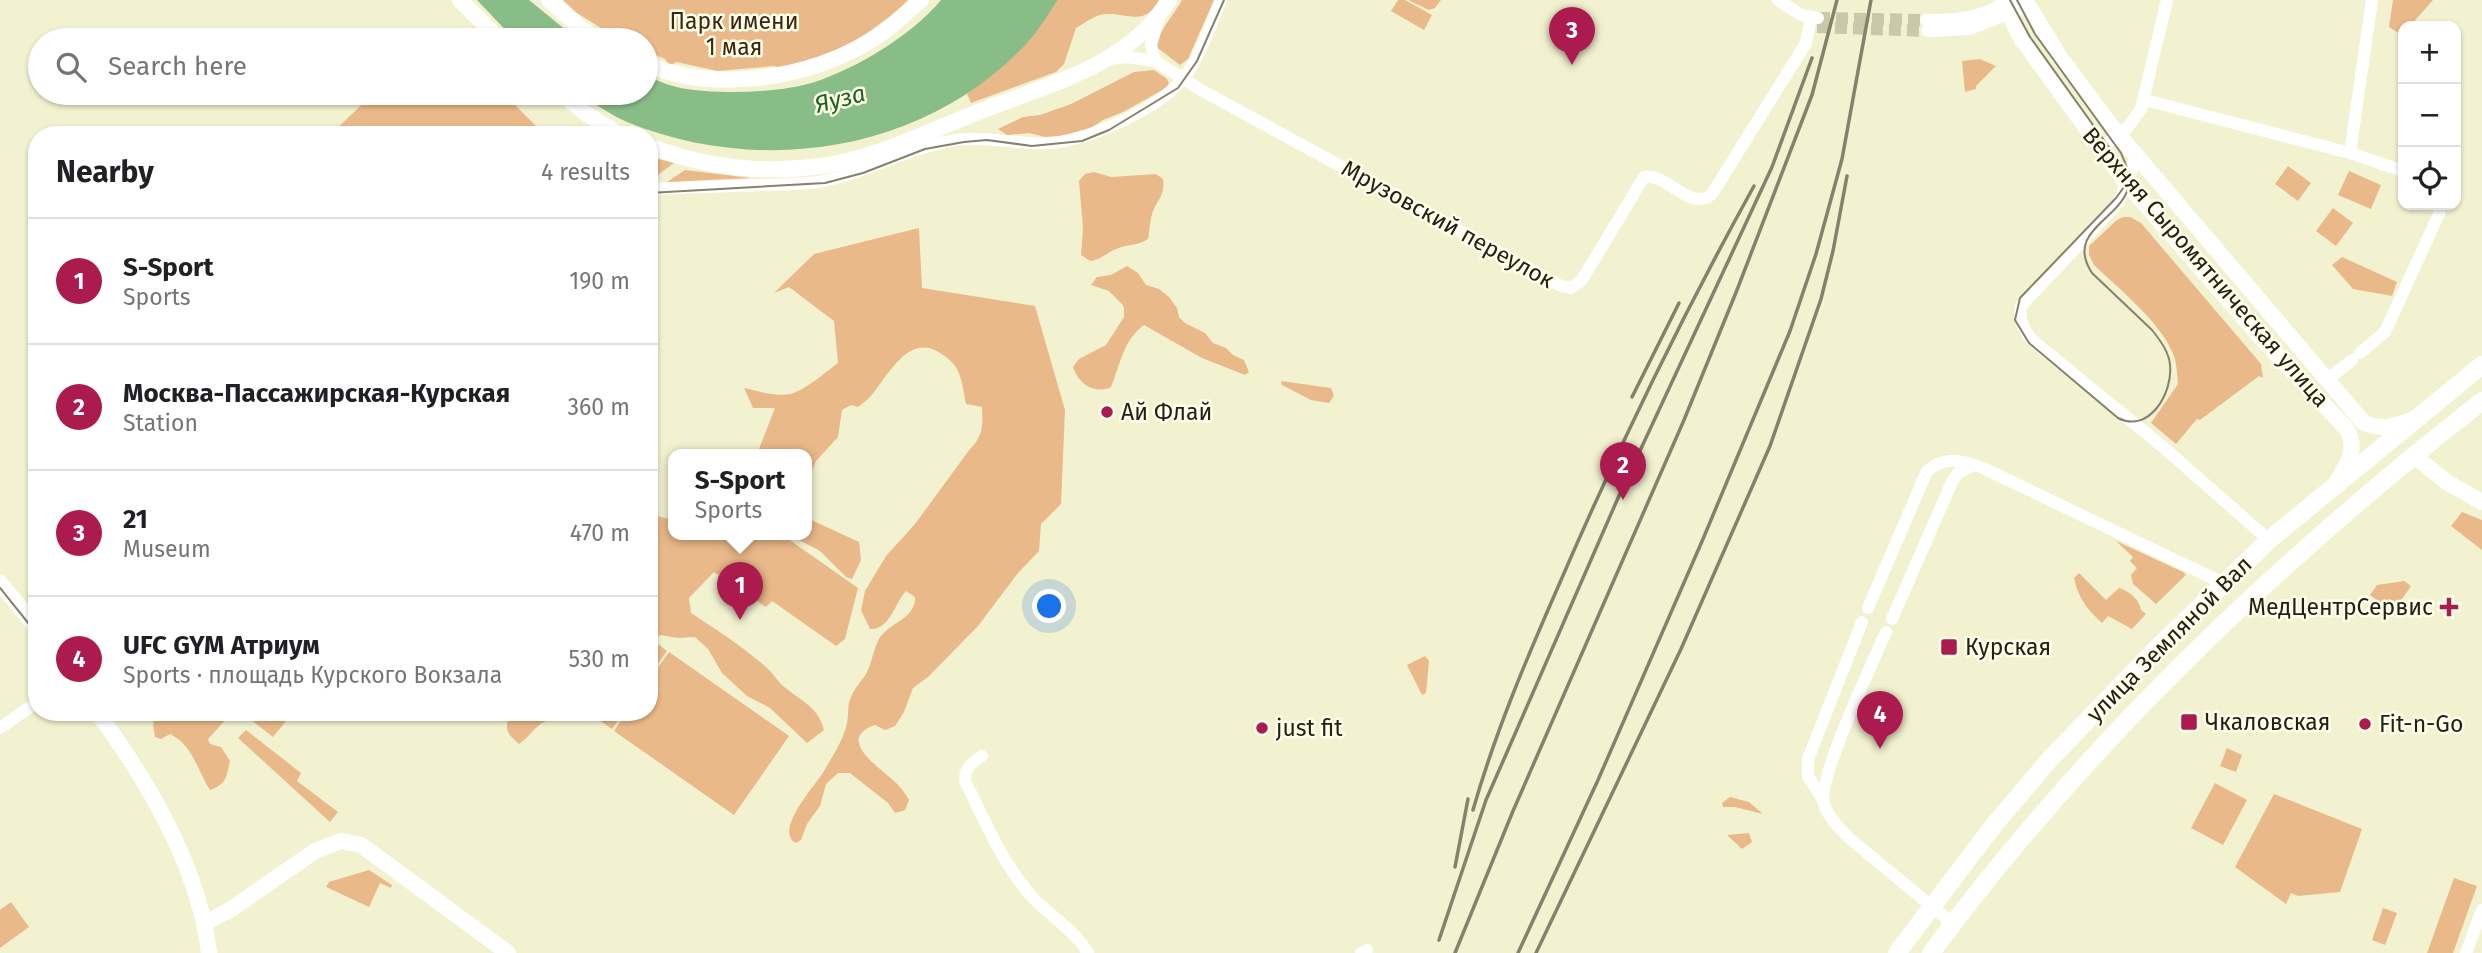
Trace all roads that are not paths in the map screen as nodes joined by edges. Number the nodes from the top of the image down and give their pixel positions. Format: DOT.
graph roads {
  1 [pos="460,0"];
  2 [pos="549,0"];
  3 [pos="921,0"];
  4 [pos="1221,0"];
  5 [pos="1778,0"];
  6 [pos="2167,0"];
  7 [pos="2372,0"];
  8 [pos="2012,6"];
  9 [pos="1165,7"];
  10 [pos="1926,26"];
  11 [pos="488,28"];
  12 [pos="581,28"];
  13 [pos="1107,59"];
  14 [pos="1155,61"];
  15 [pos="658,69"];
  16 [pos="1183,79"];
  17 [pos="2145,100"];
  18 [pos="576,105"];
  19 [pos="593,118"];
  20 [pos="596,126"];
  21 [pos="606,126"];
  22 [pos="2119,135"];
  23 [pos="658,149"];
  24 [pos="2100,149"];
  25 [pos="2350,153"];
  26 [pos="2136,156"];
  27 [pos="2398,169"];
  28 [pos="2127,183"];
  29 [pos="658,189"];
  30 [pos="2440,210"];
  31 [pos="2482,365"];
  32 [pos="2327,380"];
  33 [pos="2482,401"];
  34 [pos="2416,419"];
  35 [pos="2413,455"];
  36 [pos="1975,465"];
  37 [pos="2334,487"];
  38 [pos="2482,502"];
  39 [pos="2270,540"];
  40 [pos="0,583"];
  41 [pos="2223,583"];
  42 [pos="1868,608"];
  43 [pos="28,617"];
  44 [pos="1892,618"];
  45 [pos="1862,622"];
  46 [pos="1886,632"];
  47 [pos="28,708"];
  48 [pos="103,721"];
  49 [pos="0,728"];
  50 [pos="982,756"];
  51 [pos="1823,800"];
  52 [pos="1932,906"];
  53 [pos="2482,910"];
  54 [pos="205,923"];
  55 [pos="1953,923"];
  56 [pos="209,953"];
  57 [pos="508,953"];
  58 [pos="1087,953"];
  59 [pos="1897,953"];
  60 [pos="1931,953"];
  61 [pos="2466,953"];
  1 -- 11 [label="main road"];
  2 -- 12 [label="main road"];
  3 -- 15 [label="main road"];
  4 -- 16 [label="street"];
  5 -- 16 [label="street, Мрузовский переулок"];
  6 -- 17 [label="street"];
  7 -- 25 [label="street"];
  8 -- 10 [label="street"];
  8 -- 22 [label="main road, Верхняя Сыромятническая улица"];
  8 -- 24 [label="main road, Верхняя Сыромятническая улица"];
  9 -- 13 [label="main road"];
  9 -- 14 [label="street"];
  13 -- 14 [label="street, Мрузовский переулок"];
  13 -- 23 [label="main road"];
  14 -- 16 [label="street, Мрузовский переулок"];
  16 -- 29 [label="street"];
  17 -- 22 [label="street"];
  17 -- 25 [label="street"];
  18 -- 19 [label="main road"];
  19 -- 20 [label="main road"];
  19 -- 21 [label="main road"];
  22 -- 24 [label="street"];
  22 -- 26 [label="main road, Верхняя Сыромятническая улица"];
  24 -- 28 [label="main road, Верхняя Сыромятническая улица"];
  25 -- 27 [label="street"];
  26 -- 28 [label="street"];
  26 -- 32 [label="main road, Верхняя Сыромятническая улица"];
  28 -- 37 [label="main road, Верхняя Сыромятническая улица"];
  28 -- 39 [label="street"];
  30 -- 32 [label="street"];
  31 -- 34 [label="main road, улица Земляной Вал"];
  32 -- 34 [label="main road, Верхняя Сыромятническая улица"];
  33 -- 35 [label="main road, улица Земляной Вал"];
  34 -- 37 [label="main road, улица Земляной Вал"];
  35 -- 38 [label="main road"];
  35 -- 55 [label="main road, улица Земляной Вал"];
  36 -- 41 [label="street"];
  36 -- 42 [label="street"];
  36 -- 44 [label="street"];
  37 -- 39 [label="main road, улица Земляной Вал"];
  39 -- 41 [label="main road, улица Земляной Вал"];
  40 -- 43 [label="main road"];
  41 -- 52 [label="main road, улица Земляной Вал"];
  45 -- 51 [label="street"];
  46 -- 51 [label="street"];
  47 -- 49 [label="street"];
  48 -- 54 [label="main road"];
  50 -- 58 [label="street"];
  51 -- 52 [label="street"];
  52 -- 55 [label="street"];
  52 -- 59 [label="main road, улица Земляной Вал"];
  53 -- 61 [label="street"];
  54 -- 56 [label="main road"];
  54 -- 57 [label="main road"];
  55 -- 60 [label="main road, улица Земляной Вал"];
}
